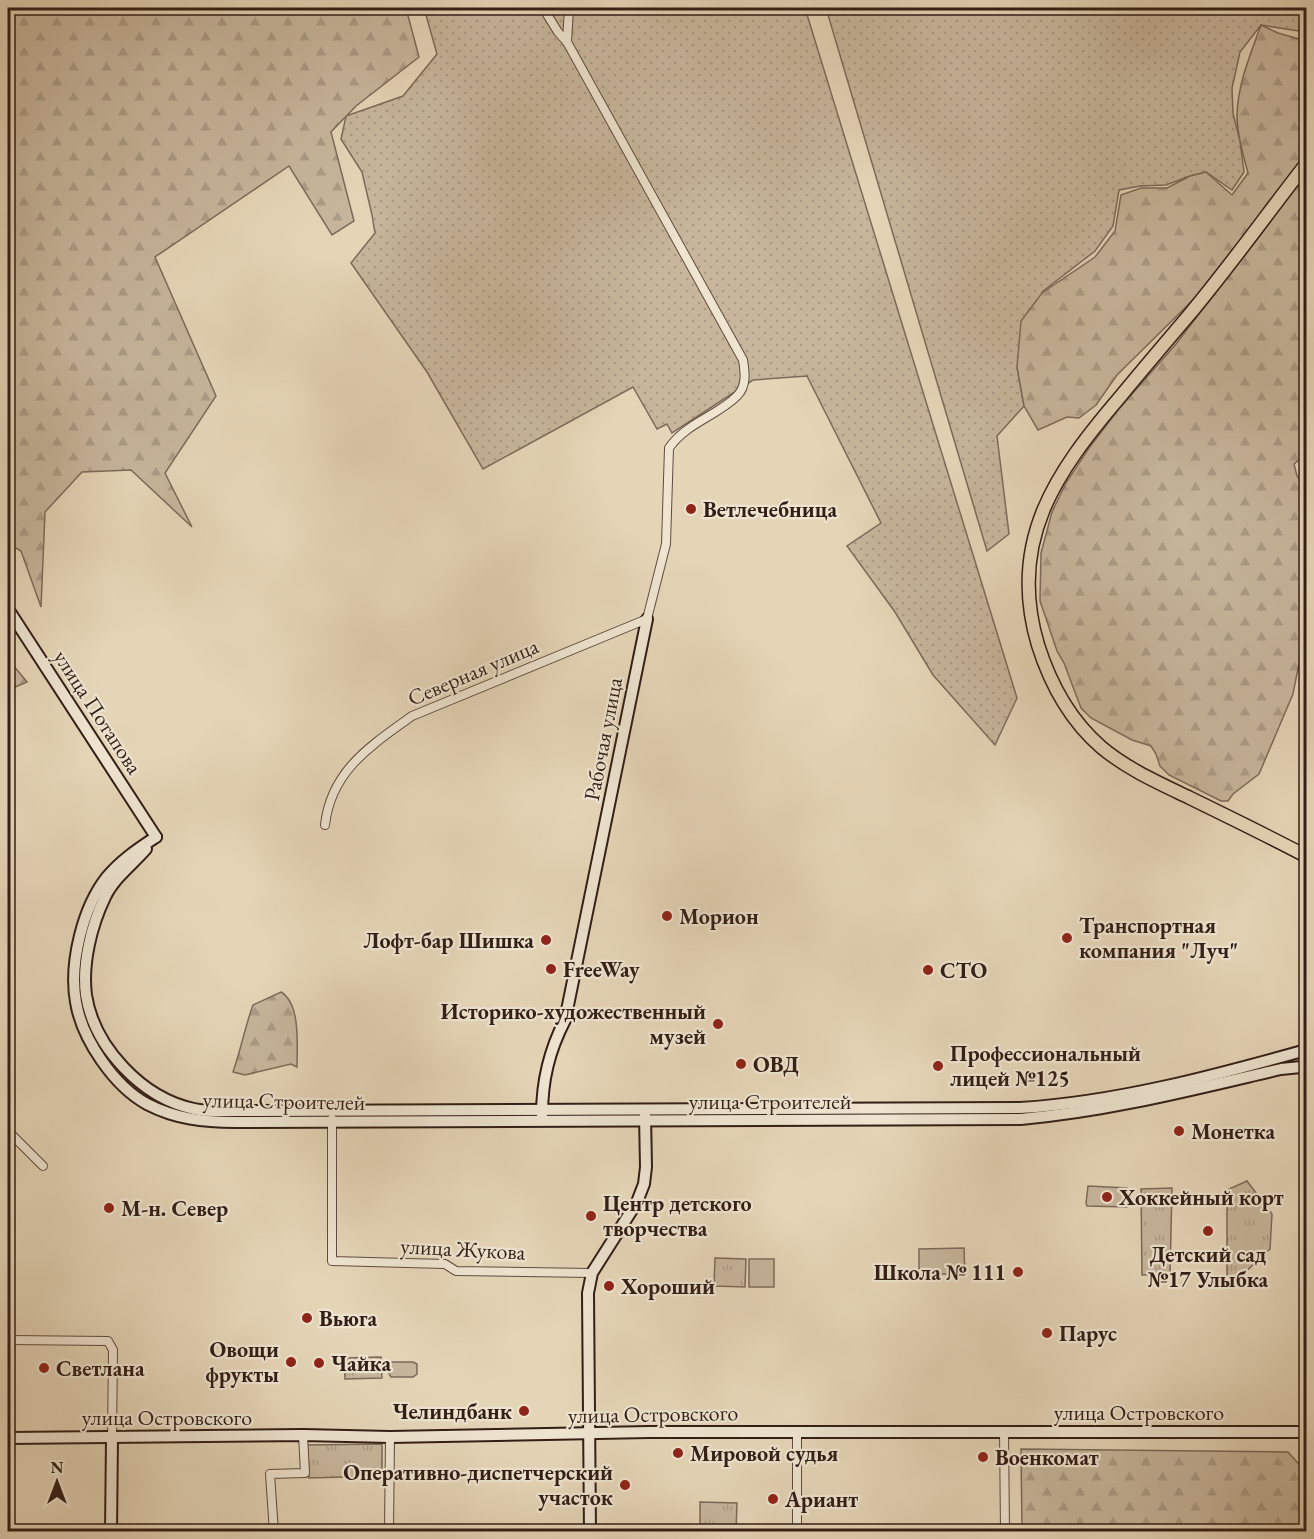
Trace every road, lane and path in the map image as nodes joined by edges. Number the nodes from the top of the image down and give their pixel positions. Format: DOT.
graph roads {
  1 [pos="543,8"];
  2 [pos="569,8"];
  3 [pos="567,42"];
  4 [pos="1306,164"];
  5 [pos="8,609"];
  6 [pos="647,619"];
  7 [pos="325,825"];
  8 [pos="156,837"];
  9 [pos="1306,856"];
  10 [pos="1306,1050"];
  11 [pos="1306,1069"];
  12 [pos="645,1114"];
  13 [pos="542,1115"];
  14 [pos="332,1116"];
  15 [pos="8,1131"];
  16 [pos="43,1166"];
  17 [pos="592,1273"];
  18 [pos="8,1340"];
  19 [pos="1004,1431"];
  20 [pos="1304,1432"];
  21 [pos="797,1433"];
  22 [pos="589,1434"];
  23 [pos="303,1435"];
  24 [pos="390,1437"];
  25 [pos="8,1438"];
  26 [pos="112,1438"];
  27 [pos="111,1532"];
  28 [pos="274,1532"];
  29 [pos="389,1532"];
  30 [pos="590,1532"];
  31 [pos="797,1532"];
  32 [pos="1005,1532"];
  1 -- 3 [label="street"];
  2 -- 3 [label="street"];
  3 -- 6 [label="street, Рабочая улица"];
  4 -- 9 [label="main road"];
  5 -- 8 [label="street, улица Потапова"];
  6 -- 7 [label="street, Северная улица"];
  6 -- 13 [label="street, Рабочая улица"];
  8 -- 14 [label="street, улица Строителей"];
  10 -- 12 [label="street, улица Строителей"];
  11 -- 12 [label="street, улица Строителей"];
  12 -- 13 [label="street, улица Строителей"];
  12 -- 17 [label="street"];
  13 -- 14 [label="street, улица Строителей"];
  14 -- 17 [label="street, улица Жукова"];
  15 -- 16 [label="street"];
  17 -- 22 [label="street"];
  18 -- 26 [label="street"];
  19 -- 20 [label="street, улица Островского"];
  19 -- 21 [label="street, улица Островского"];
  19 -- 32 [label="street"];
  21 -- 22 [label="street, улица Островского"];
  21 -- 31 [label="street"];
  22 -- 24 [label="street, улица Островского"];
  22 -- 30 [label="street"];
  23 -- 24 [label="street, улица Островского"];
  23 -- 26 [label="street, улица Островского"];
  23 -- 28 [label="street"];
  24 -- 29 [label="street"];
  25 -- 26 [label="street, улица Островского"];
  26 -- 27 [label="street"];
}
